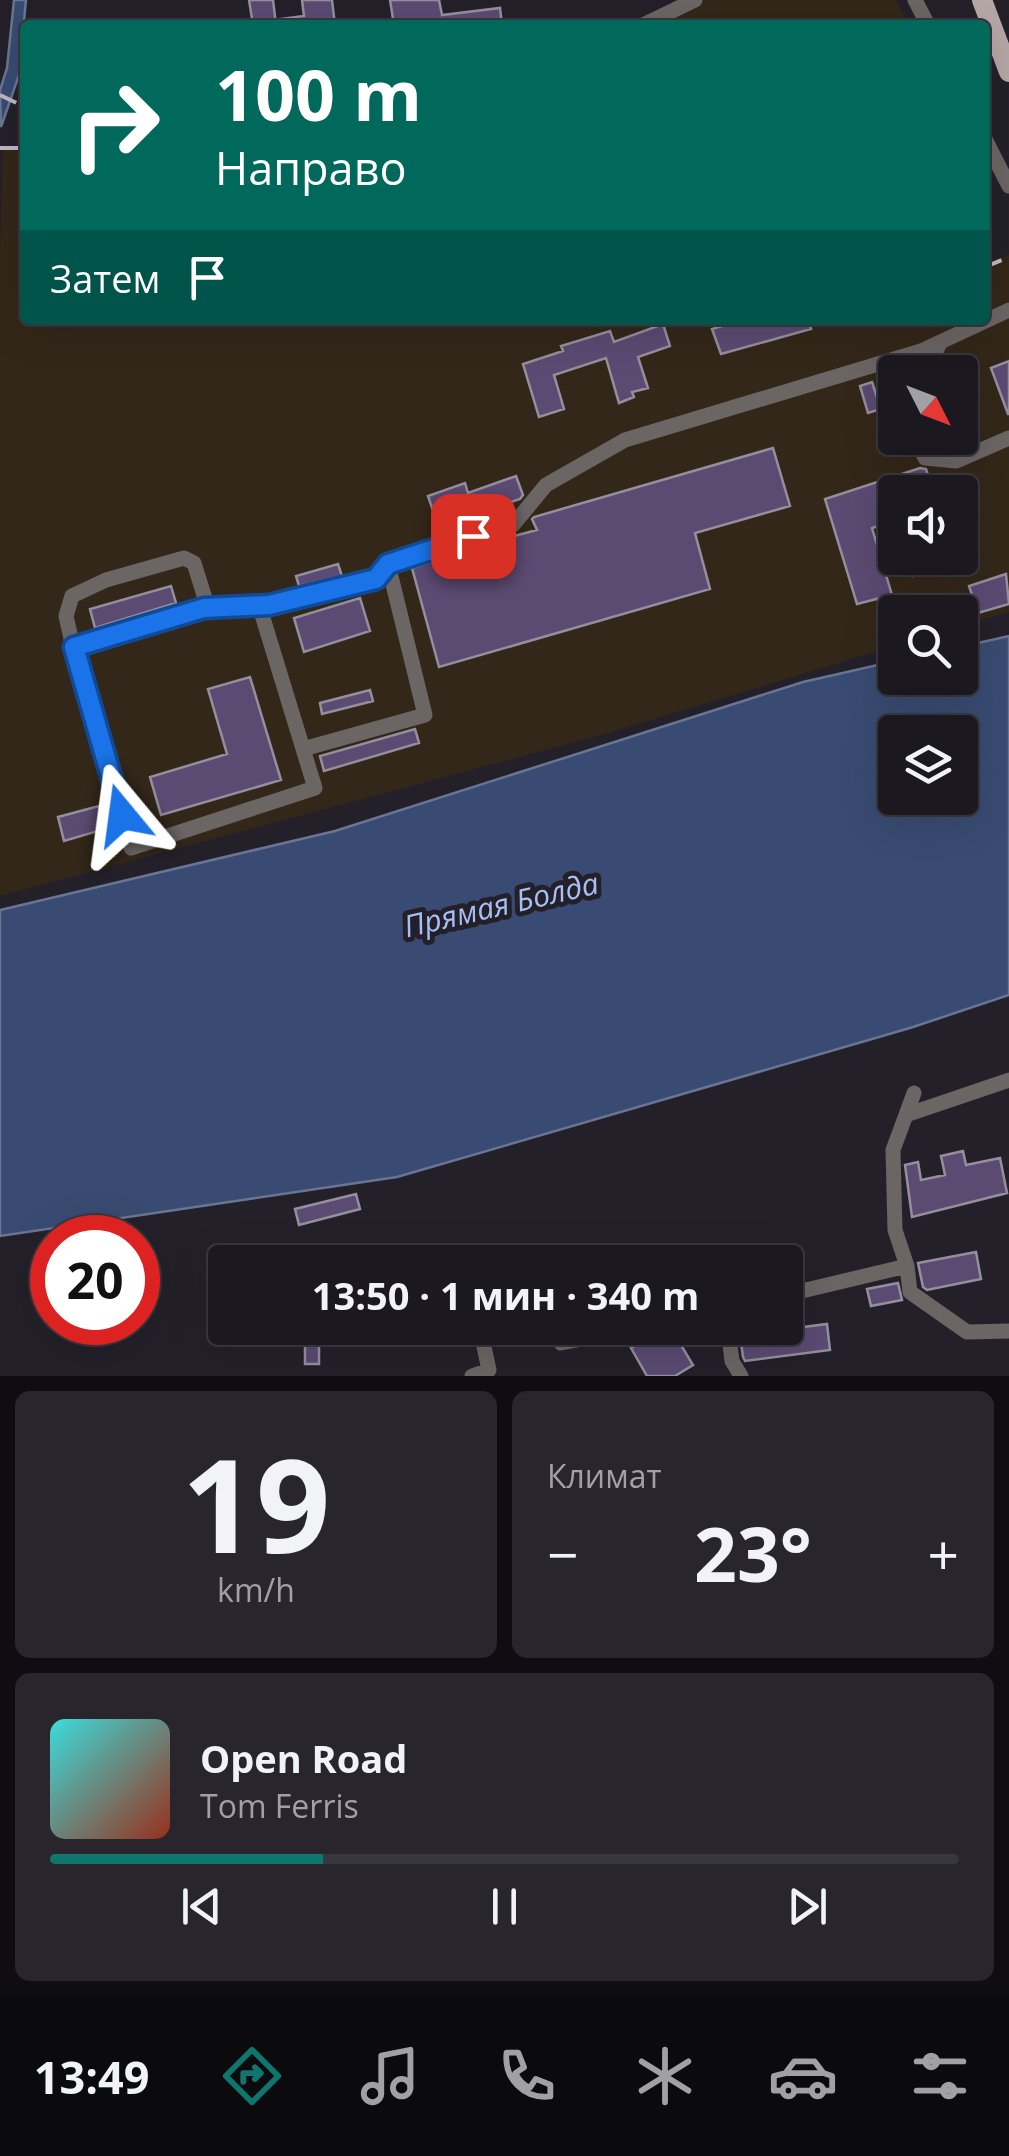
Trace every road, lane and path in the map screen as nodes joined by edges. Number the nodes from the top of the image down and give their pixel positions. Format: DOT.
graph roads {
  1 [pos="695,0"];
  2 [pos="653,20"];
  3 [pos="990,21"];
  4 [pos="1009,72"];
  5 [pos="990,148"];
  6 [pos="1009,186"];
  7 [pos="977,325"];
  8 [pos="940,342"];
  9 [pos="934,355"];
  10 [pos="1009,438"];
  11 [pos="978,451"];
  12 [pos="923,455"];
  13 [pos="970,455"];
  14 [pos="388,564"];
  15 [pos="260,605"];
  16 [pos="208,608"];
  17 [pos="74,647"];
  18 [pos="303,749"];
  19 [pos="1009,1080"];
  20 [pos="914,1093"];
  21 [pos="906,1114"];
  22 [pos="907,1266"];
  23 [pos="803,1291"];
  24 [pos="1009,1332"];
  25 [pos="484,1345"];
  26 [pos="730,1345"];
  27 [pos="472,1376"];
  28 [pos="741,1376"];
  1 -- 2 [label="street"];
  3 -- 4 [label="main road"];
  5 -- 6 [label="street"];
  7 -- 8 [label="street"];
  8 -- 9 [label="street"];
  8 -- 14 [label="street"];
  10 -- 11 [label="street"];
  12 -- 13 [label="street"];
  14 -- 15 [label="street"];
  14 -- 18 [label="street"];
  15 -- 16 [label="street"];
  15 -- 18 [label="street"];
  16 -- 17 [label="street"];
  16 -- 17 [label="street"];
  17 -- 18 [label="street"];
  19 -- 21 [label="street"];
  20 -- 21 [label="street"];
  21 -- 22 [label="street"];
  22 -- 23 [label="street"];
  22 -- 24 [label="street"];
  25 -- 27 [label="street"];
  26 -- 28 [label="street"];
}
